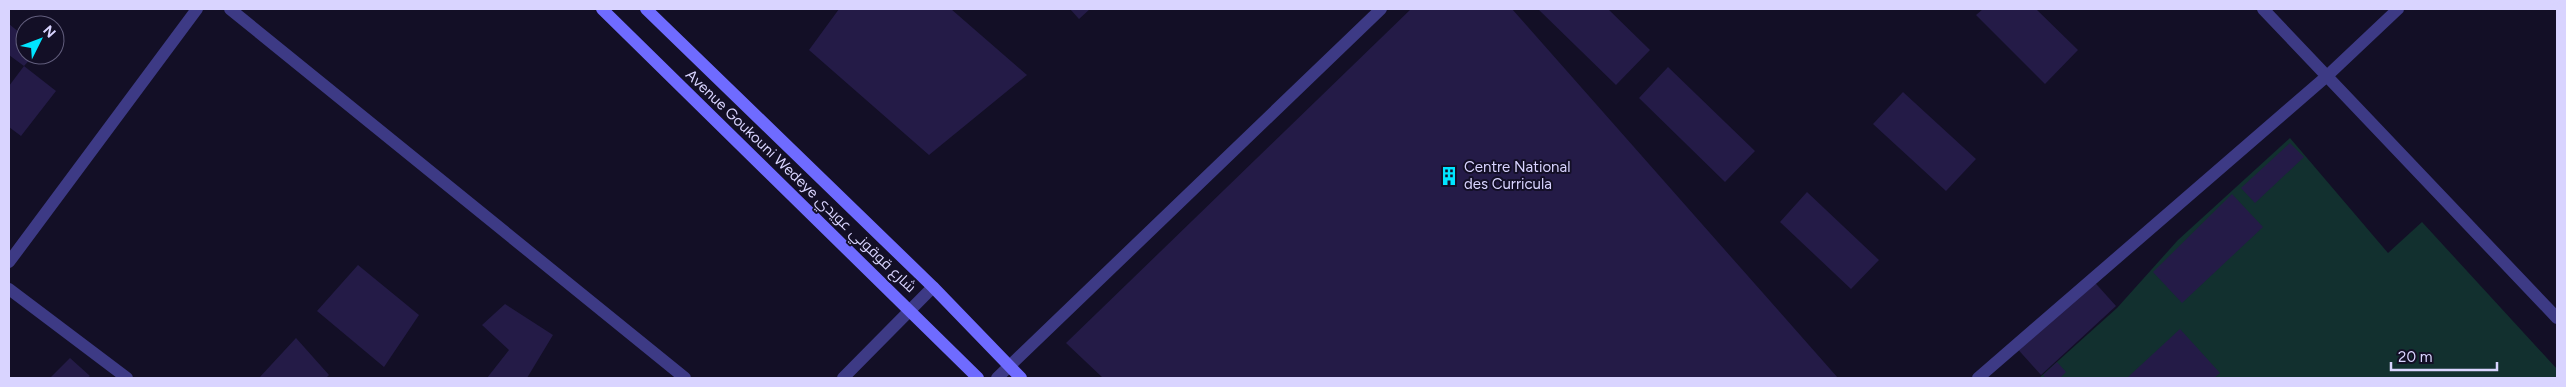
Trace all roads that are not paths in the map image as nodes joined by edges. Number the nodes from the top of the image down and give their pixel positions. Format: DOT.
graph roads {
  1 [pos="197,9"];
  2 [pos="230,9"];
  3 [pos="602,9"];
  4 [pos="646,9"];
  5 [pos="1381,9"];
  6 [pos="2263,9"];
  7 [pos="2398,9"];
  8 [pos="2327,76"];
  9 [pos="9,262"];
  10 [pos="933,287"];
  11 [pos="9,290"];
  12 [pos="911,310"];
  13 [pos="2557,318"];
  14 [pos="1009,366"];
  15 [pos="126,378"];
  16 [pos="685,378"];
  17 [pos="843,378"];
  18 [pos="978,378"];
  19 [pos="997,378"];
  20 [pos="1021,378"];
  21 [pos="1978,378"];
  1 -- 9 [label="street"];
  2 -- 16 [label="street"];
  3 -- 12 [label="street, Avenue Goukouni Wedeye شارع قوقوني عويدي"];
  4 -- 10 [label="street, Avenue Goukouni Wedeye شارع قوقوني عويدي"];
  5 -- 14 [label="street"];
  6 -- 8 [label="street"];
  7 -- 8 [label="street"];
  8 -- 13 [label="street"];
  8 -- 21 [label="street"];
  10 -- 12 [label="street"];
  10 -- 14 [label="street, Avenue Goukouni Wedeye شارع قوقوني عويدي"];
  11 -- 15 [label="street"];
  12 -- 17 [label="street"];
  12 -- 18 [label="street, Avenue Goukouni Wedeye شارع قوقوني عويدي"];
  14 -- 19 [label="street"];
  14 -- 20 [label="street, Avenue Goukouni Wedeye شارع قوقوني عويدي"];
}
